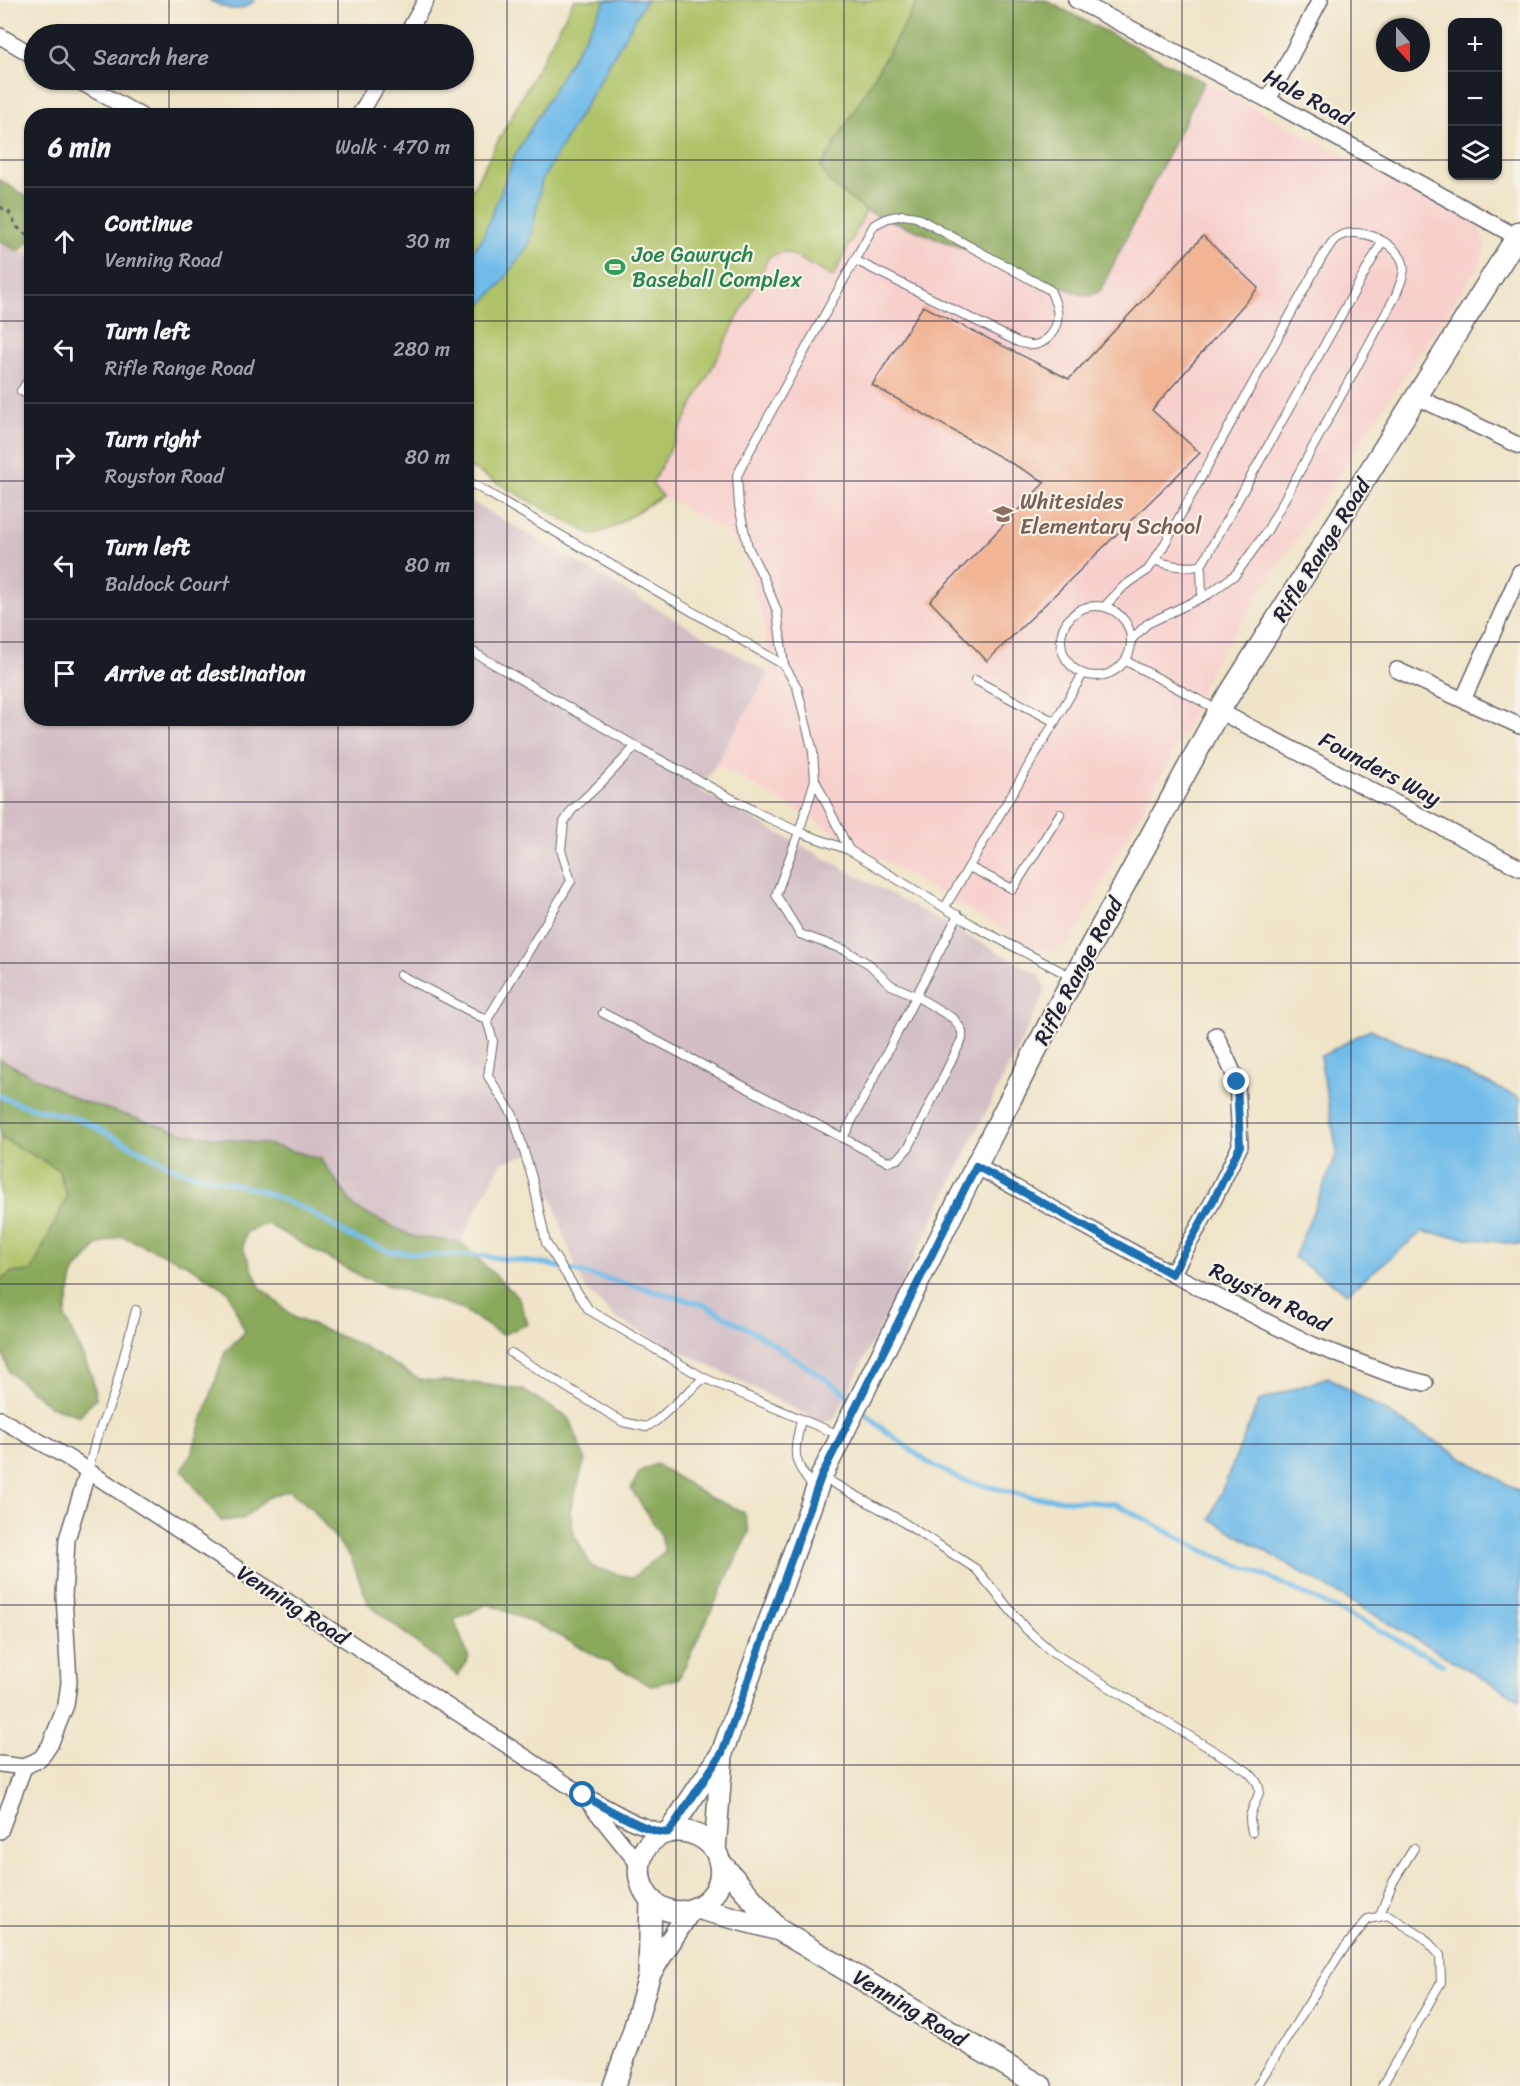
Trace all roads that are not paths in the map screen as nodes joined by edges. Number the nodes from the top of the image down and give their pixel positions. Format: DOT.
graph roads {
  1 [pos="426,0"];
  2 [pos="1076,0"];
  3 [pos="1320,0"];
  4 [pos="413,24"];
  5 [pos="0,36"];
  6 [pos="24,50"];
  7 [pos="95,90"];
  8 [pos="374,90"];
  9 [pos="1268,100"];
  10 [pos="127,108"];
  11 [pos="364,108"];
  12 [pos="1519,235"];
  13 [pos="1382,242"];
  14 [pos="855,260"];
  15 [pos="1417,397"];
  16 [pos="1520,446"];
  17 [pos="474,485"];
  18 [pos="1154,560"];
  19 [pos="1201,566"];
  20 [pos="1520,572"];
  21 [pos="1202,597"];
  22 [pos="1105,606"];
  23 [pos="1132,639"];
  24 [pos="474,653"];
  25 [pos="1126,661"];
  26 [pos="784,665"];
  27 [pos="1397,670"];
  28 [pos="1083,674"];
  29 [pos="975,680"];
  30 [pos="1463,700"];
  31 [pos="1220,711"];
  32 [pos="1055,722"];
  33 [pos="1520,726"];
  34 [pos="636,746"];
  35 [pos="815,780"];
  36 [pos="1060,814"];
  37 [pos="799,832"];
  38 [pos="849,850"];
  39 [pos="969,867"];
  40 [pos="1520,868"];
  41 [pos="945,907"];
  42 [pos="958,915"];
  43 [pos="400,975"];
  44 [pos="1074,978"];
  45 [pos="916,996"];
  46 [pos="603,1013"];
  47 [pos="487,1020"];
  48 [pos="1216,1035"];
  49 [pos="843,1138"];
  50 [pos="976,1166"];
  51 [pos="1172,1274"];
  52 [pos="136,1310"];
  53 [pos="511,1353"];
  54 [pos="704,1378"];
  55 [pos="1425,1383"];
  56 [pos="0,1419"];
  57 [pos="801,1420"];
  58 [pos="841,1436"];
  59 [pos="88,1471"];
  60 [pos="819,1484"];
  61 [pos="722,1753"];
  62 [pos="0,1764"];
  63 [pos="24,1767"];
  64 [pos="583,1795"];
  65 [pos="0,1831"];
  66 [pos="1252,1832"];
  67 [pos="667,1833"];
  68 [pos="1414,1848"];
  69 [pos="718,1856"];
  70 [pos="640,1866"];
  71 [pos="651,1900"];
  72 [pos="693,1909"];
  73 [pos="1379,1917"];
  74 [pos="779,1930"];
  75 [pos="649,1976"];
  76 [pos="614,2086"];
  77 [pos="1041,2086"];
  78 [pos="1257,2086"];
  79 [pos="1382,2086"];
  1 -- 4 [label="street"];
  2 -- 9 [label="street, Hale Road"];
  3 -- 9 [label="street"];
  5 -- 6 [label="street"];
  7 -- 10 [label="street"];
  8 -- 11 [label="street"];
  9 -- 12 [label="street, Hale Road"];
  12 -- 15 [label="main road, Rifle Range Road"];
  13 -- 18 [label="lane"];
  13 -- 19 [label="lane"];
  13 -- 21 [label="lane"];
  14 -- 14 [label="lane"];
  14 -- 26 [label="lane"];
  15 -- 16 [label="street"];
  15 -- 31 [label="main road, Rifle Range Road"];
  17 -- 26 [label="lane"];
  18 -- 19 [label="lane"];
  18 -- 22 [label="lane"];
  19 -- 21 [label="lane"];
  20 -- 30 [label="street"];
  21 -- 23 [label="lane"];
  22 -- 23 [label="lane"];
  22 -- 28 [label="lane"];
  23 -- 25 [label="lane"];
  24 -- 34 [label="lane"];
  25 -- 28 [label="lane"];
  25 -- 31 [label="lane"];
  26 -- 35 [label="lane"];
  27 -- 30 [label="street"];
  28 -- 32 [label="lane"];
  29 -- 32 [label="lane"];
  30 -- 33 [label="street"];
  31 -- 40 [label="street, Founders Way"];
  31 -- 44 [label="main road, Rifle Range Road"];
  32 -- 39 [label="lane"];
  34 -- 37 [label="lane"];
  34 -- 47 [label="lane"];
  35 -- 37 [label="lane"];
  35 -- 38 [label="lane"];
  36 -- 39 [label="lane"];
  37 -- 38 [label="lane"];
  37 -- 45 [label="lane"];
  38 -- 41 [label="lane"];
  39 -- 41 [label="lane"];
  41 -- 42 [label="lane"];
  42 -- 44 [label="lane"];
  42 -- 45 [label="lane"];
  43 -- 47 [label="lane"];
  44 -- 50 [label="main road, Rifle Range Road"];
  45 -- 49 [label="lane"];
  45 -- 49 [label="lane"];
  46 -- 49 [label="lane"];
  47 -- 54 [label="lane"];
  48 -- 51 [label="street"];
  50 -- 51 [label="street, Royston Road"];
  50 -- 58 [label="main road, Rifle Range Road"];
  51 -- 55 [label="street, Royston Road"];
  52 -- 59 [label="lane"];
  53 -- 54 [label="lane"];
  54 -- 57 [label="lane"];
  56 -- 59 [label="street, Venning Road"];
  57 -- 58 [label="lane"];
  57 -- 60 [label="lane"];
  58 -- 60 [label="main road, Rifle Range Road"];
  59 -- 63 [label="street"];
  59 -- 64 [label="street, Venning Road"];
  60 -- 61 [label="main road, Rifle Range Road"];
  60 -- 66 [label="lane"];
  61 -- 67 [label="main road, Rifle Range Road"];
  61 -- 69 [label="main road, Rifle Range Road"];
  62 -- 63 [label="street"];
  63 -- 65 [label="street"];
  64 -- 67 [label="street, Venning Road"];
  64 -- 70 [label="street, Venning Road"];
  67 -- 69 [label="main road"];
  67 -- 70 [label="main road"];
  68 -- 73 [label="lane"];
  69 -- 72 [label="main road"];
  69 -- 74 [label="main road, Venning Road"];
  70 -- 71 [label="main road"];
  71 -- 72 [label="main road"];
  71 -- 75 [label="main road"];
  72 -- 74 [label="main road, Venning Road"];
  72 -- 75 [label="main road"];
  73 -- 78 [label="lane"];
  73 -- 79 [label="lane"];
  74 -- 77 [label="main road, Venning Road"];
  75 -- 76 [label="main road"];
}
